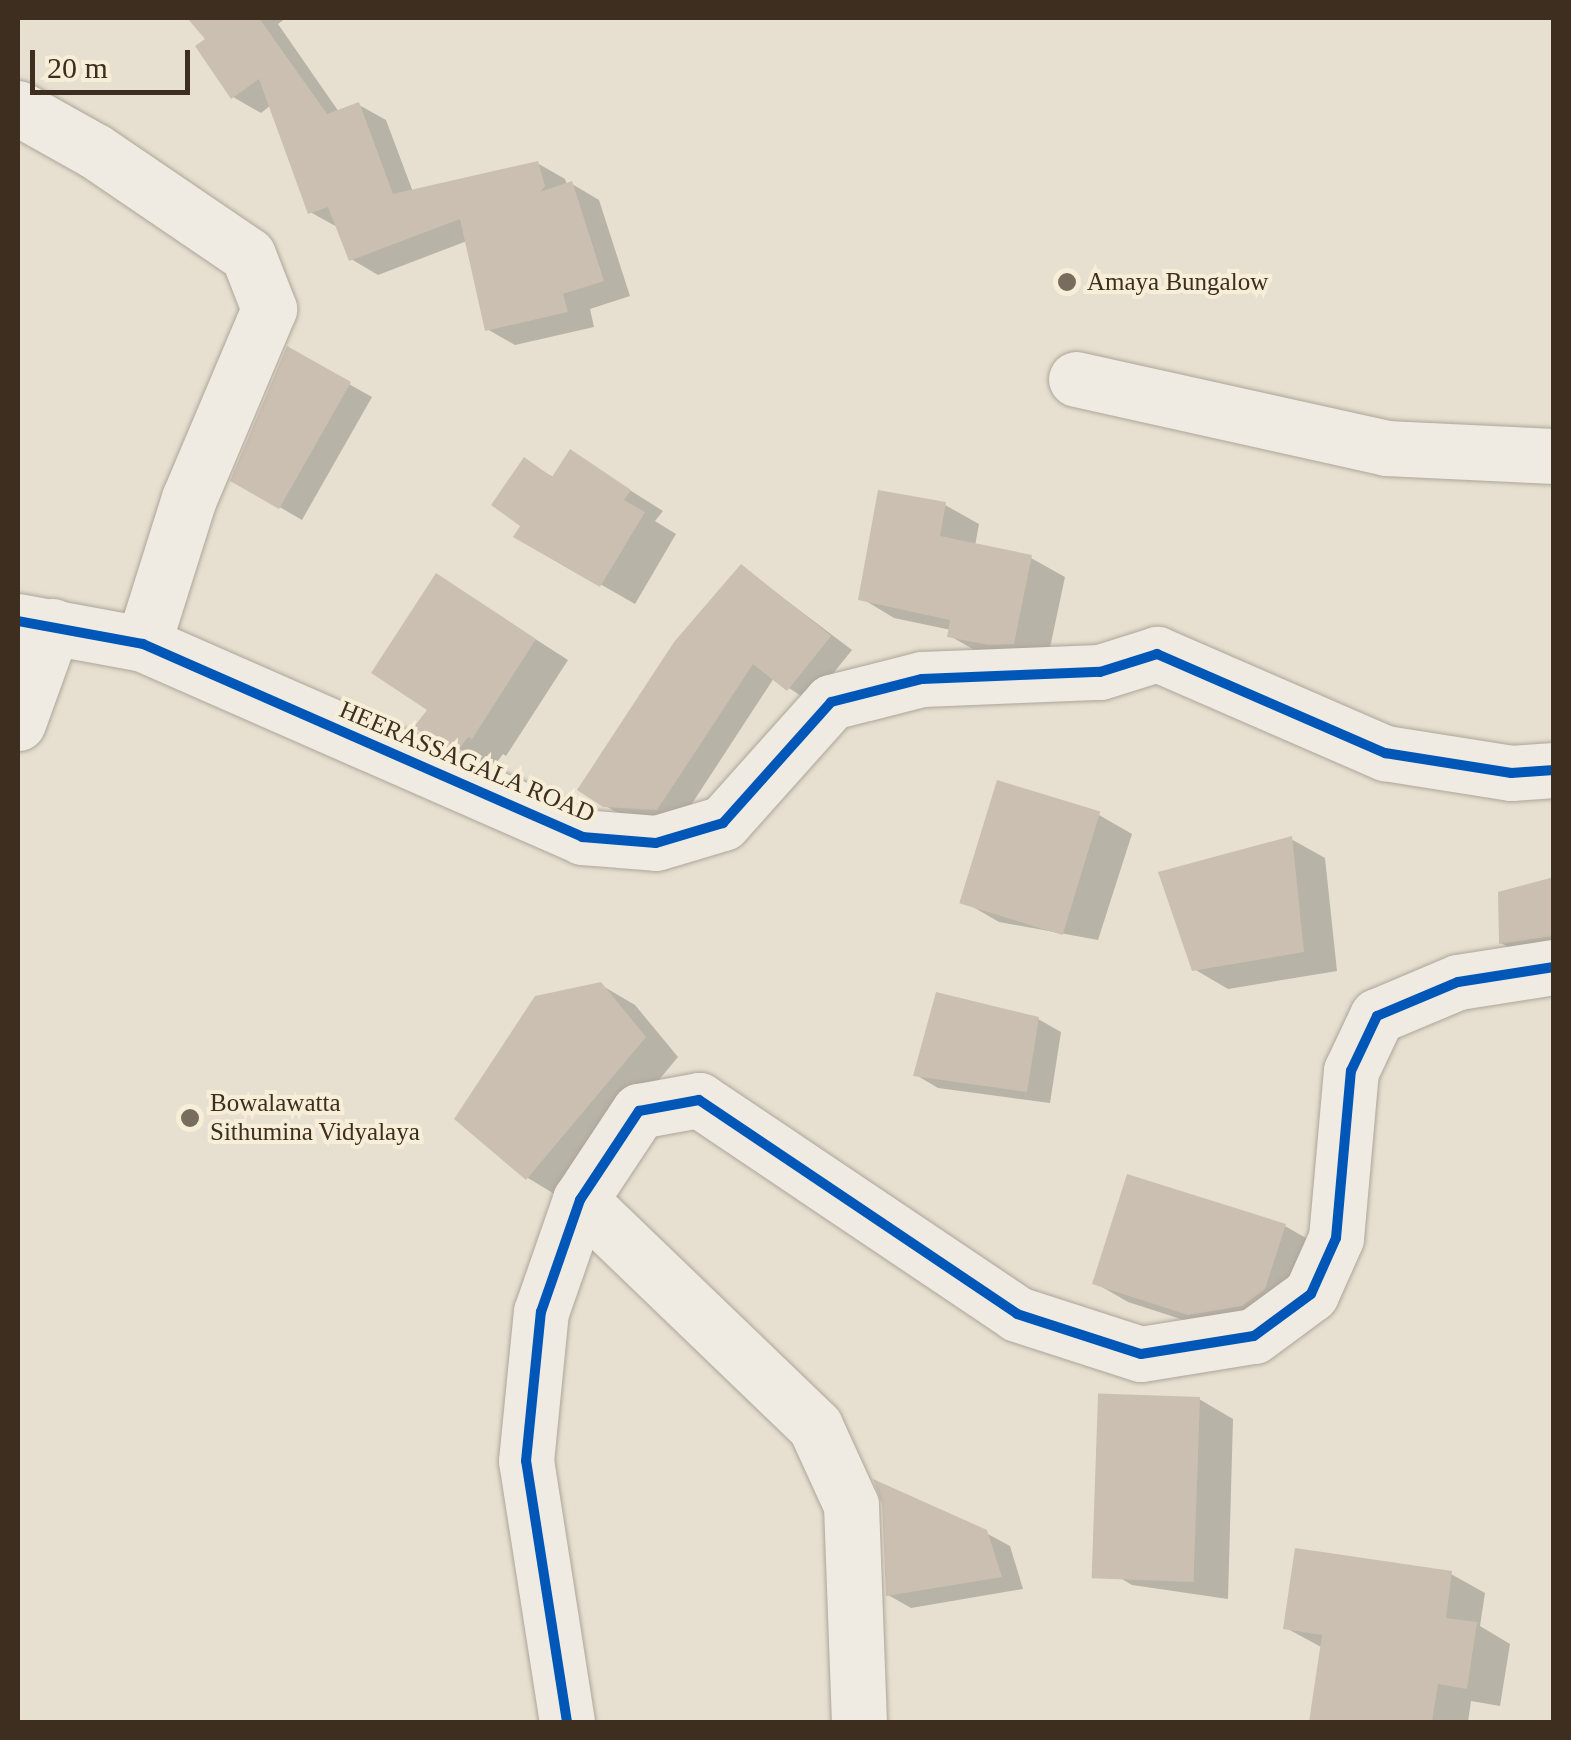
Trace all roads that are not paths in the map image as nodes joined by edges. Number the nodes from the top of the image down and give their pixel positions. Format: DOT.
graph roads {
  1 [pos="18,108"];
  2 [pos="1076,379"];
  3 [pos="1554,456"];
  4 [pos="35,624"];
  5 [pos="142,644"];
  6 [pos="18,723"];
  7 [pos="1554,770"];
  8 [pos="1554,967"];
  9 [pos="580,1200"];
  10 [pos="566,1722"];
  11 [pos="859,1722"];
  1 -- 5 [label="street"];
  2 -- 3 [label="street"];
  4 -- 5 [label="street, HEERASSAGALA ROAD"];
  4 -- 6 [label="street"];
  5 -- 7 [label="street, HEERASSAGALA ROAD"];
  8 -- 9 [label="street"];
  9 -- 10 [label="street"];
  9 -- 11 [label="street"];
}
